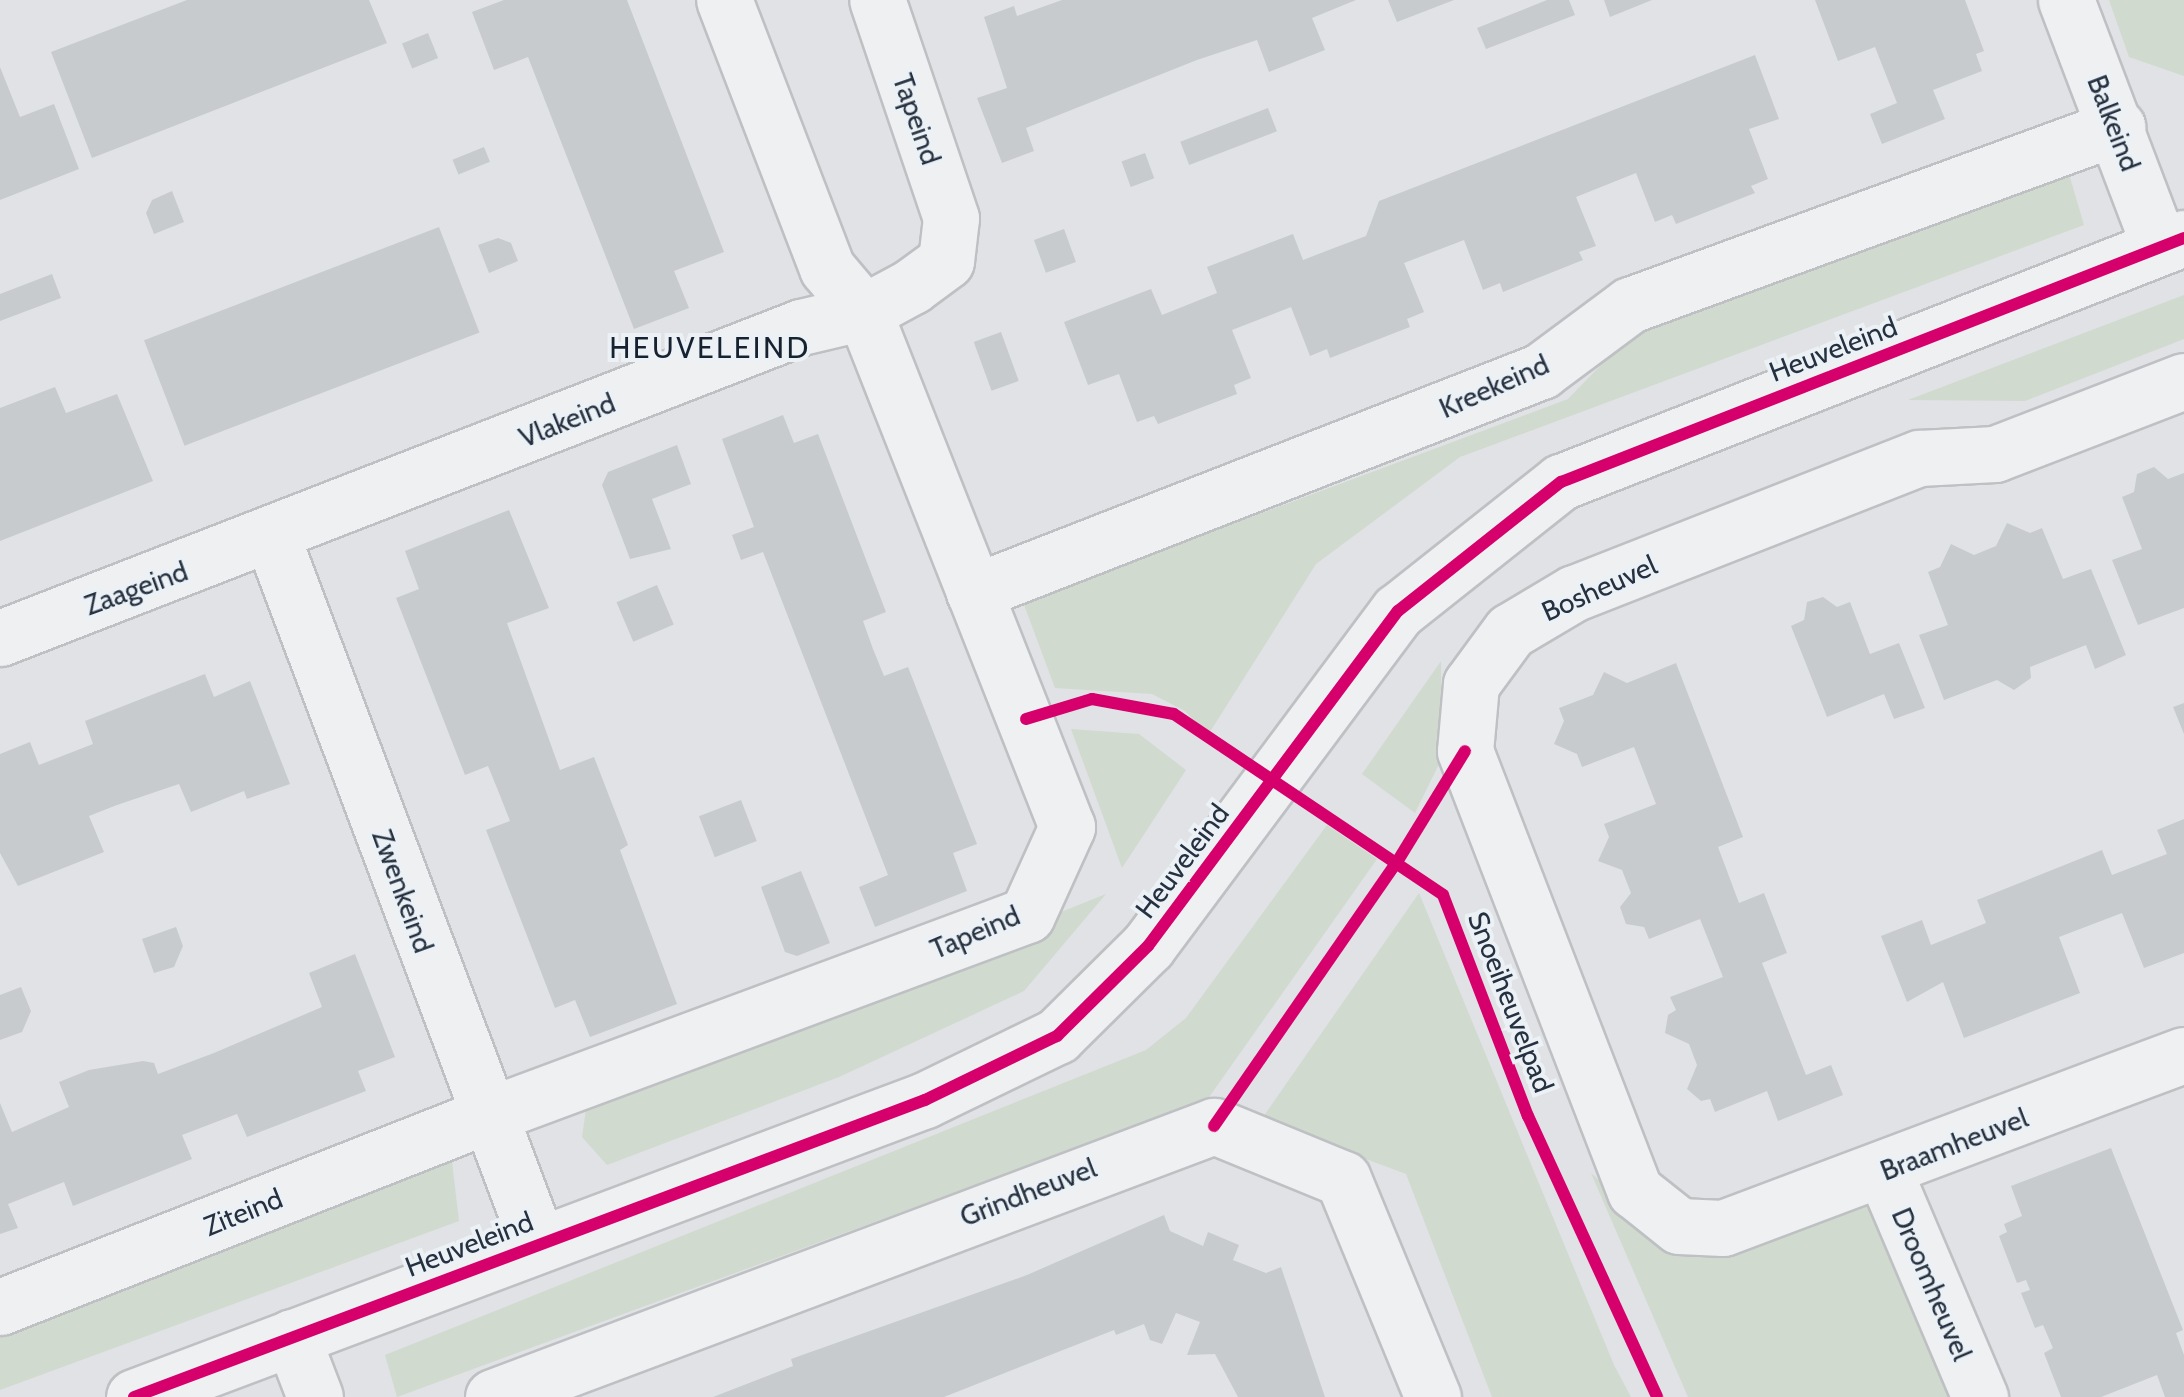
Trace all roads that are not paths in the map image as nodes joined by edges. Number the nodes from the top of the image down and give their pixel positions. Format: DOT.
graph roads {
  1 [pos="724,0"];
  2 [pos="877,0"];
  3 [pos="2066,0"];
  4 [pos="2117,126"];
  5 [pos="2172,242"];
  6 [pos="864,312"];
  7 [pos="2184,381"];
  8 [pos="272,537"];
  9 [pos="974,592"];
  10 [pos="0,638"];
  11 [pos="2184,1055"];
  12 [pos="486,1116"];
  13 [pos="1884,1171"];
  14 [pos="1723,1228"];
  15 [pos="538,1244"];
  16 [pos="0,1308"];
  17 [pos="292,1337"];
  18 [pos="134,1397"];
  19 [pos="315,1397"];
  20 [pos="493,1397"];
  21 [pos="1432,1397"];
  22 [pos="1980,1397"];
  1 -- 6 [label="street, Tapeind"];
  2 -- 6 [label="street, Tapeind"];
  3 -- 4 [label="street, Balkeind"];
  4 -- 5 [label="street, Balkeind"];
  4 -- 9 [label="street, Kreekeind"];
  5 -- 15 [label="street, Heuveleind"];
  6 -- 8 [label="street, Vlakeind"];
  6 -- 9 [label="street, Tapeind"];
  7 -- 14 [label="street, Bosheuvel"];
  8 -- 10 [label="street, Zaageind"];
  8 -- 12 [label="street, Zwenkeind"];
  9 -- 12 [label="street, Tapeind"];
  11 -- 13 [label="street, Braamheuvel"];
  12 -- 15 [label="street, Zwenkeind"];
  12 -- 16 [label="street, Ziteind"];
  13 -- 14 [label="street, Braamheuvel"];
  13 -- 22 [label="street, Droomheuvel"];
  15 -- 17 [label="street, Heuveleind"];
  17 -- 18 [label="street, Heuveleind"];
  17 -- 19 [label="street"];
  20 -- 21 [label="street, Grindheuvel"];
}
